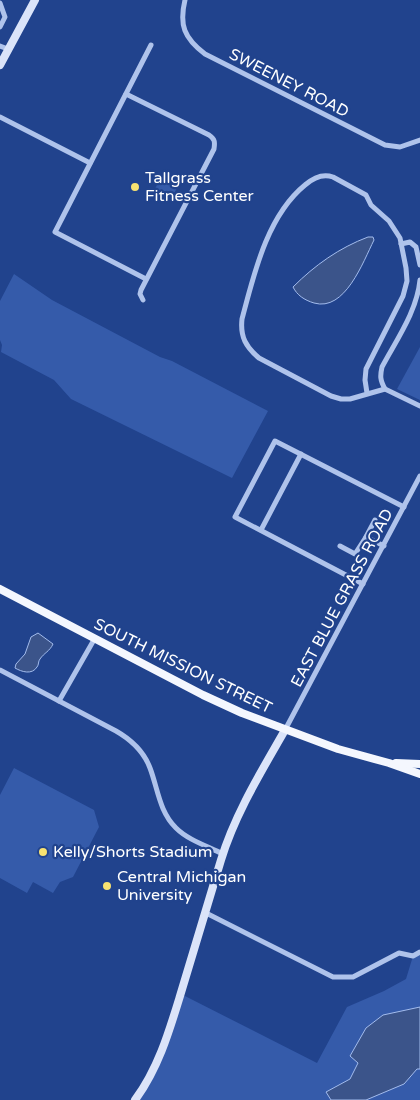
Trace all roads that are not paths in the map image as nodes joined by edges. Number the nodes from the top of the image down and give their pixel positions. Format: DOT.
graph roads {
  1 [pos="35,0"];
  2 [pos="185,0"];
  3 [pos="0,3"];
  4 [pos="0,27"];
  5 [pos="151,45"];
  6 [pos="0,46"];
  7 [pos="8,49"];
  8 [pos="0,63"];
  9 [pos="126,94"];
  10 [pos="0,117"];
  11 [pos="420,140"];
  12 [pos="90,163"];
  13 [pos="401,244"];
  14 [pos="420,265"];
  15 [pos="146,279"];
  16 [pos="420,280"];
  17 [pos="143,300"];
  18 [pos="385,389"];
  19 [pos="367,393"];
  20 [pos="420,406"];
  21 [pos="301,454"];
  22 [pos="420,476"];
  23 [pos="404,507"];
  24 [pos="375,520"];
  25 [pos="261,530"];
  26 [pos="366,537"];
  27 [pos="340,546"];
  28 [pos="384,546"];
  29 [pos="363,584"];
  30 [pos="0,588"];
  31 [pos="95,638"];
  32 [pos="0,670"];
  33 [pos="59,701"];
  34 [pos="285,730"];
  35 [pos="389,763"];
  36 [pos="420,764"];
  37 [pos="420,774"];
  38 [pos="223,854"];
  39 [pos="206,913"];
  40 [pos="420,952"];
  41 [pos="135,1100"];
  1 -- 7 [label="street"];
  2 -- 11 [label="street, SWEENEY ROAD"];
  3 -- 4 [label="street"];
  5 -- 9 [label="street"];
  6 -- 7 [label="street"];
  7 -- 8 [label="street"];
  9 -- 12 [label="street"];
  9 -- 15 [label="street"];
  10 -- 12 [label="street"];
  12 -- 15 [label="street"];
  13 -- 14 [label="street"];
  13 -- 19 [label="street"];
  13 -- 19 [label="street"];
  15 -- 17 [label="street"];
  16 -- 18 [label="street"];
  18 -- 19 [label="street"];
  18 -- 20 [label="street"];
  21 -- 23 [label="street"];
  21 -- 25 [label="street"];
  21 -- 25 [label="street"];
  22 -- 23 [label="street, EAST BLUE GRASS ROAD"];
  23 -- 28 [label="street, EAST BLUE GRASS ROAD"];
  24 -- 26 [label="street"];
  25 -- 29 [label="street"];
  26 -- 27 [label="street"];
  26 -- 28 [label="street"];
  28 -- 29 [label="street, EAST BLUE GRASS ROAD"];
  29 -- 34 [label="street, EAST BLUE GRASS ROAD"];
  30 -- 31 [label="main road, SOUTH MISSION STREET"];
  31 -- 33 [label="street"];
  31 -- 34 [label="main road, SOUTH MISSION STREET"];
  32 -- 33 [label="street"];
  33 -- 38 [label="street"];
  34 -- 35 [label="main road, SOUTH MISSION STREET"];
  34 -- 38 [label="street"];
  35 -- 36 [label="main road, SOUTH MISSION STREET"];
  35 -- 37 [label="main road, SOUTH MISSION STREET"];
  38 -- 39 [label="street"];
  39 -- 40 [label="street"];
  39 -- 41 [label="street"];
}
